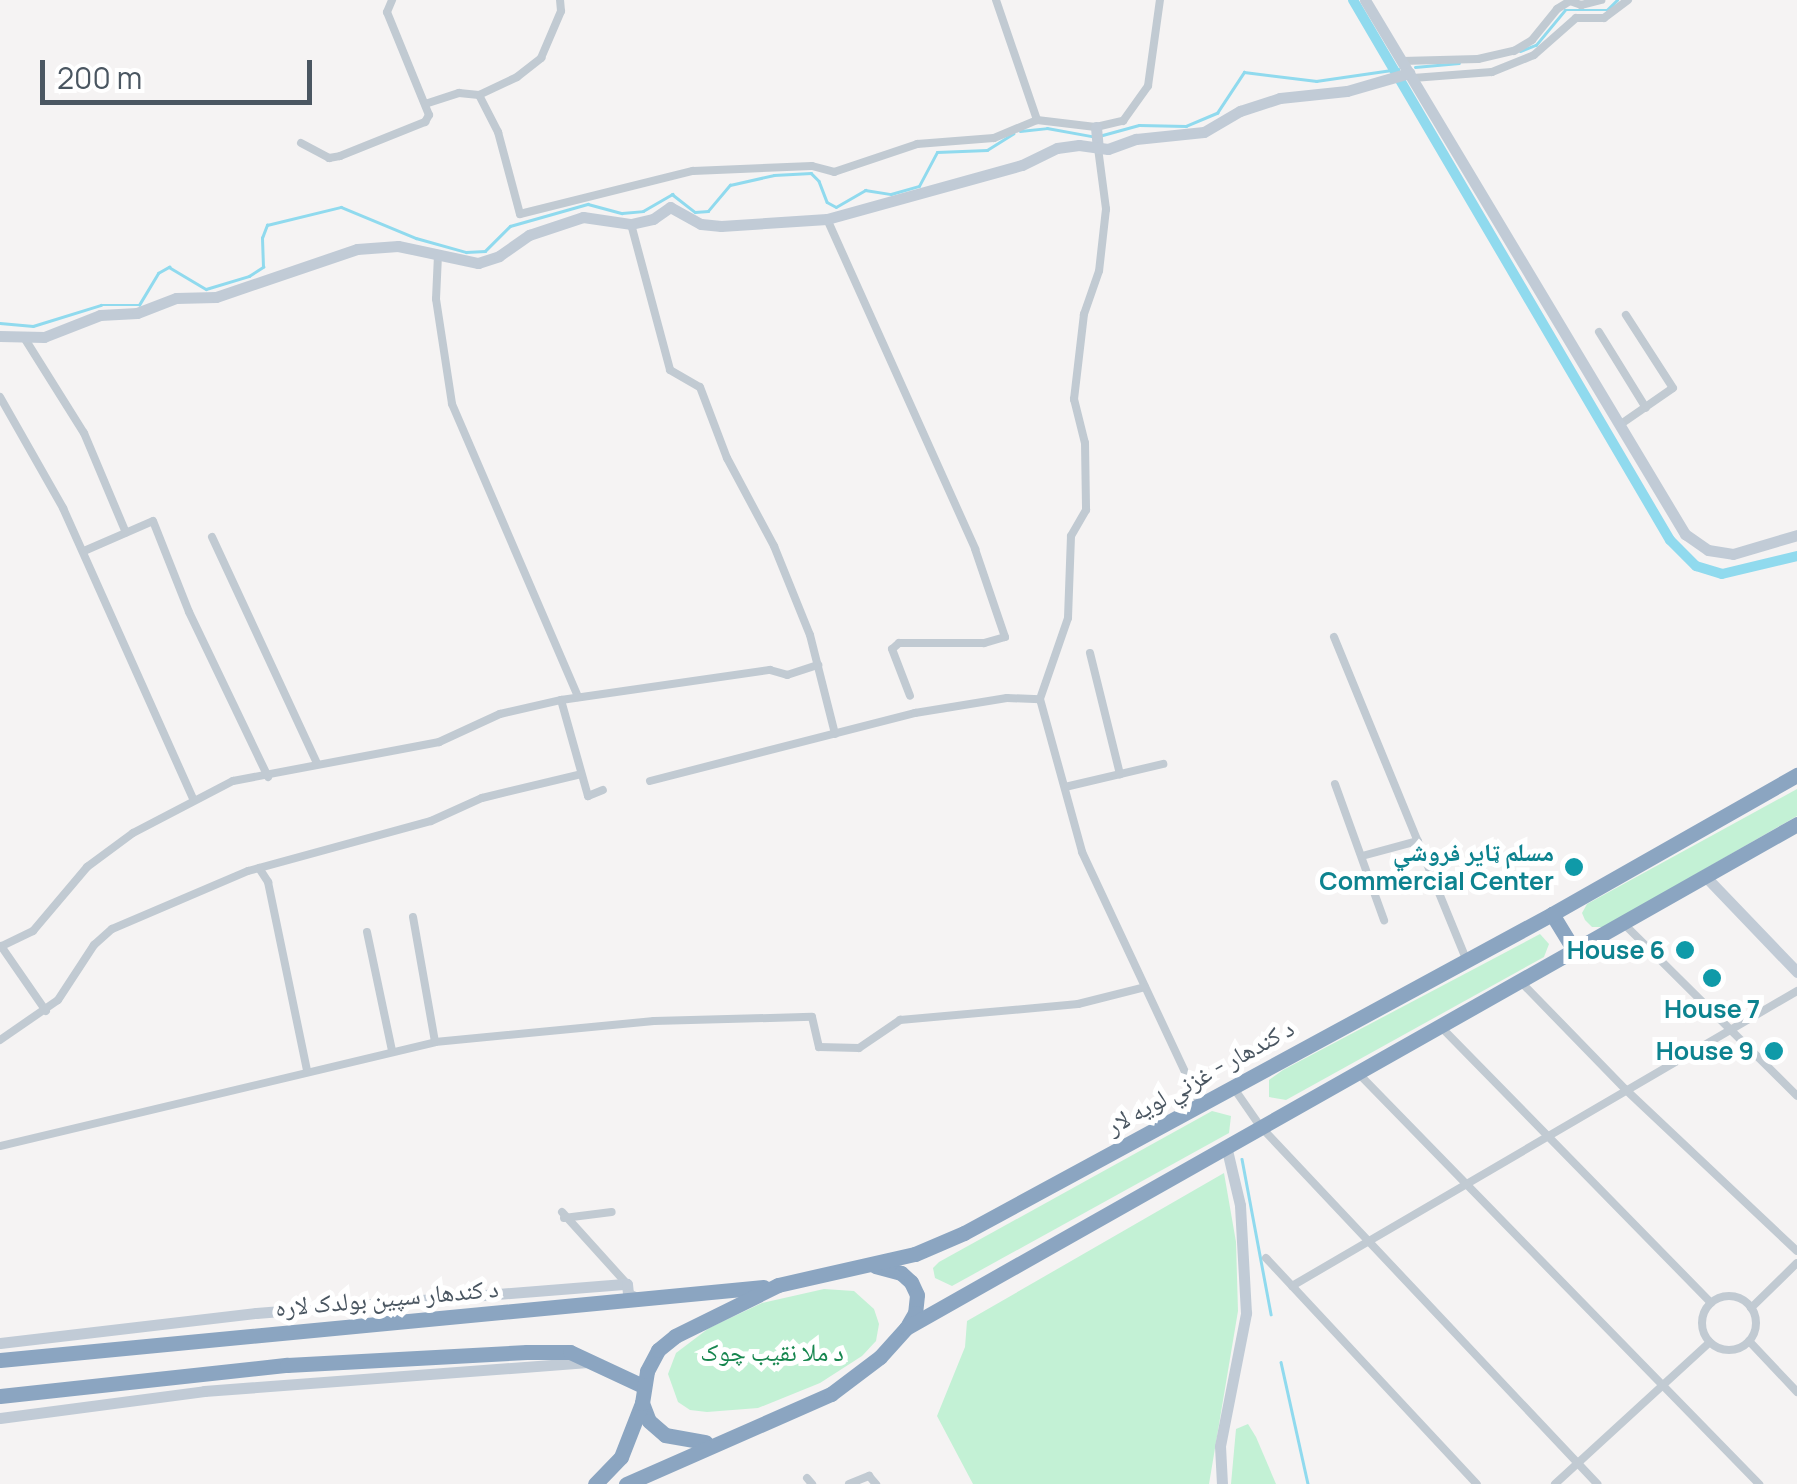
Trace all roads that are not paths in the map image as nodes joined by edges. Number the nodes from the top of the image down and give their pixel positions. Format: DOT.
graph roads {
  1 [pos="392,0"];
  2 [pos="560,0"];
  3 [pos="996,0"];
  4 [pos="1160,0"];
  5 [pos="1365,0"];
  6 [pos="1601,0"];
  7 [pos="1628,0"];
  8 [pos="1402,61"];
  9 [pos="1411,76"];
  10 [pos="479,95"];
  11 [pos="425,104"];
  12 [pos="1037,120"];
  13 [pos="1097,138"];
  14 [pos="301,144"];
  15 [pos="827,219"];
  16 [pos="632,224"];
  17 [pos="438,256"];
  18 [pos="1626,315"];
  19 [pos="1598,332"];
  20 [pos="0,336"];
  21 [pos="24,339"];
  22 [pos="0,396"];
  23 [pos="1646,408"];
  24 [pos="1620,424"];
  25 [pos="126,533"];
  26 [pos="1797,535"];
  27 [pos="212,537"];
  28 [pos="84,551"];
  29 [pos="1334,636"];
  30 [pos="1090,653"];
  31 [pos="818,665"];
  32 [pos="910,696"];
  33 [pos="578,697"];
  34 [pos="1040,699"];
  35 [pos="561,700"];
  36 [pos="835,734"];
  37 [pos="316,763"];
  38 [pos="1163,764"];
  39 [pos="581,774"];
  40 [pos="1120,774"];
  41 [pos="1797,775"];
  42 [pos="268,778"];
  43 [pos="650,781"];
  44 [pos="1335,784"];
  45 [pos="1065,787"];
  46 [pos="603,790"];
  47 [pos="193,799"];
  48 [pos="1797,824"];
  49 [pos="1418,841"];
  50 [pos="1362,856"];
  51 [pos="259,868"];
  52 [pos="1705,876"];
  53 [pos="1552,914"];
  54 [pos="413,917"];
  55 [pos="1384,920"];
  56 [pos="1623,923"];
  57 [pos="366,932"];
  58 [pos="0,946"];
  59 [pos="1574,950"];
  60 [pos="1467,961"];
  61 [pos="1797,972"];
  62 [pos="1520,981"];
  63 [pos="1145,987"];
  64 [pos="1797,990"];
  65 [pos="46,1011"];
  66 [pos="1439,1026"];
  67 [pos="1732,1029"];
  68 [pos="0,1040"];
  69 [pos="435,1042"];
  70 [pos="392,1051"];
  71 [pos="307,1070"];
  72 [pos="1357,1072"];
  73 [pos="1233,1087"];
  74 [pos="1626,1088"];
  75 [pos="1797,1096"];
  76 [pos="1201,1106"];
  77 [pos="1260,1126"];
  78 [pos="1546,1134"];
  79 [pos="0,1146"];
  80 [pos="1226,1146"];
  81 [pos="1464,1183"];
  82 [pos="612,1212"];
  83 [pos="1369,1240"];
  84 [pos="1797,1251"];
  85 [pos="1266,1258"];
  86 [pos="1797,1264"];
  87 [pos="863,1266"];
  88 [pos="627,1284"];
  89 [pos="778,1285"];
  90 [pos="1292,1286"];
  91 [pos="641,1300"];
  92 [pos="1710,1303"];
  93 [pos="1752,1308"];
  94 [pos="906,1328"];
  95 [pos="1749,1341"];
  96 [pos="1710,1342"];
  97 [pos="0,1343"];
  98 [pos="0,1360"];
  99 [pos="590,1362"];
  100 [pos="643,1386"];
  101 [pos="1660,1388"];
  102 [pos="1797,1392"];
  103 [pos="0,1396"];
  104 [pos="642,1403"];
  105 [pos="0,1418"];
  106 [pos="714,1442"];
  107 [pos="1576,1463"];
  108 [pos="654,1468"];
  109 [pos="595,1484"];
  110 [pos="626,1484"];
  111 [pos="666,1484"];
  112 [pos="849,1484"];
  113 [pos="876,1484"];
  114 [pos="1222,1484"];
  115 [pos="1477,1484"];
  116 [pos="1555,1484"];
  117 [pos="1597,1484"];
  118 [pos="1759,1484"];
  1 -- 11 [label="street"];
  2 -- 10 [label="street"];
  3 -- 12 [label="street"];
  4 -- 13 [label="street"];
  5 -- 8 [label="street"];
  6 -- 8 [label="street"];
  7 -- 9 [label="street"];
  8 -- 9 [label="street"];
  9 -- 13 [label="street"];
  9 -- 24 [label="street"];
  10 -- 11 [label="street"];
  10 -- 12 [label="street"];
  11 -- 14 [label="street"];
  12 -- 13 [label="street"];
  13 -- 15 [label="street"];
  13 -- 34 [label="street"];
  15 -- 16 [label="street"];
  15 -- 32 [label="street"];
  16 -- 17 [label="street"];
  16 -- 31 [label="street"];
  17 -- 21 [label="street"];
  17 -- 33 [label="street"];
  18 -- 23 [label="street"];
  19 -- 23 [label="street"];
  20 -- 21 [label="street"];
  21 -- 25 [label="street"];
  22 -- 28 [label="street"];
  23 -- 24 [label="street"];
  24 -- 26 [label="street"];
  25 -- 28 [label="street"];
  25 -- 42 [label="street"];
  27 -- 37 [label="street"];
  28 -- 47 [label="street"];
  29 -- 49 [label="street"];
  30 -- 40 [label="street"];
  31 -- 33 [label="street"];
  31 -- 36 [label="street"];
  33 -- 35 [label="street"];
  34 -- 36 [label="street"];
  34 -- 45 [label="street"];
  35 -- 37 [label="street"];
  35 -- 39 [label="street"];
  36 -- 43 [label="street"];
  37 -- 42 [label="street"];
  38 -- 40 [label="street"];
  39 -- 46 [label="street"];
  39 -- 51 [label="street"];
  40 -- 45 [label="street"];
  41 -- 53 [label="highway, د کندهار - غزني لويه لار"];
  42 -- 47 [label="street"];
  44 -- 50 [label="street"];
  45 -- 63 [label="street"];
  47 -- 58 [label="street"];
  48 -- 52 [label="highway"];
  49 -- 50 [label="street"];
  49 -- 60 [label="street"];
  50 -- 55 [label="street"];
  51 -- 65 [label="street"];
  51 -- 71 [label="street"];
  52 -- 56 [label="highway"];
  52 -- 61 [label="street"];
  53 -- 59 [label="highway"];
  53 -- 60 [label="highway, د کندهار - غزني لويه لار"];
  54 -- 69 [label="street"];
  56 -- 59 [label="highway"];
  56 -- 67 [label="street"];
  57 -- 70 [label="street"];
  58 -- 65 [label="street"];
  59 -- 62 [label="highway"];
  60 -- 73 [label="highway, د کندهار - غزني لويه لار"];
  62 -- 66 [label="highway"];
  62 -- 74 [label="street"];
  63 -- 69 [label="street"];
  63 -- 76 [label="street"];
  64 -- 67 [label="street"];
  65 -- 68 [label="street"];
  66 -- 72 [label="highway"];
  66 -- 78 [label="street"];
  67 -- 74 [label="street"];
  67 -- 75 [label="street"];
  69 -- 70 [label="street"];
  70 -- 71 [label="street"];
  71 -- 79 [label="street"];
  72 -- 77 [label="highway"];
  72 -- 81 [label="street"];
  73 -- 76 [label="highway, د کندهار - غزني لويه لار"];
  73 -- 77 [label="street"];
  74 -- 78 [label="street"];
  74 -- 84 [label="street"];
  76 -- 87 [label="highway, د کندهار - غزني لويه لار"];
  77 -- 80 [label="highway"];
  77 -- 83 [label="street"];
  78 -- 81 [label="street"];
  78 -- 92 [label="street"];
  80 -- 94 [label="highway"];
  80 -- 114 [label="street"];
  81 -- 83 [label="street"];
  81 -- 101 [label="street"];
  82 -- 88 [label="street"];
  83 -- 90 [label="street"];
  83 -- 107 [label="street"];
  85 -- 90 [label="street"];
  86 -- 93 [label="street"];
  87 -- 89 [label="highway, د کندهار - غزني لويه لار"];
  87 -- 94 [label="highway"];
  88 -- 91 [label="street"];
  88 -- 97 [label="street"];
  89 -- 91 [label="highway, د کندهار سپین بولدک لاره"];
  89 -- 100 [label="highway, د کندهار - غزني لويه لار"];
  90 -- 115 [label="street"];
  91 -- 98 [label="highway, د کندهار سپین بولدک لاره"];
  92 -- 93 [label="street"];
  92 -- 96 [label="street"];
  93 -- 95 [label="street"];
  94 -- 106 [label="highway"];
  95 -- 96 [label="street"];
  95 -- 102 [label="street"];
  96 -- 101 [label="street"];
  99 -- 100 [label="highway"];
  99 -- 103 [label="highway"];
  99 -- 105 [label="street"];
  100 -- 104 [label="highway, د کندهار - غزني لويه لار"];
  101 -- 107 [label="street"];
  101 -- 118 [label="street"];
  104 -- 106 [label="highway"];
  104 -- 109 [label="highway, د کندهار - غزني لويه لار"];
  106 -- 108 [label="highway"];
  107 -- 116 [label="street"];
  107 -- 117 [label="street"];
  108 -- 110 [label="highway"];
  108 -- 111 [label="street"];
  112 -- 113 [label="street"];
}
